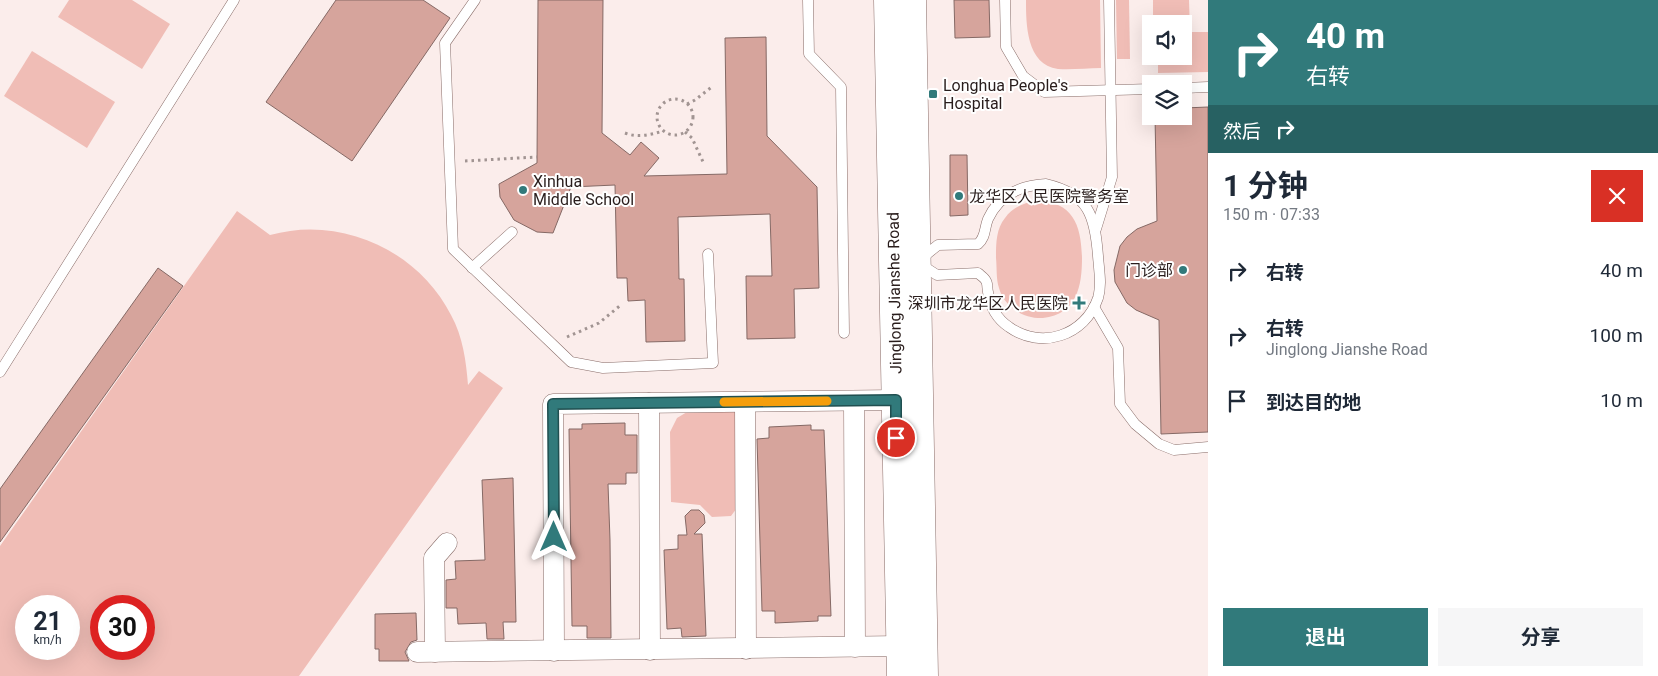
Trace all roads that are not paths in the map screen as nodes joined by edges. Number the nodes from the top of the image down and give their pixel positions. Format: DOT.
graph roads {
  1 [pos="234,0"];
  2 [pos="475,0"];
  3 [pos="808,0"];
  4 [pos="888,0"];
  5 [pos="912,0"];
  6 [pos="1005,0"];
  7 [pos="1109,0"];
  8 [pos="1208,87"];
  9 [pos="1192,88"];
  10 [pos="1142,89"];
  11 [pos="1111,90"];
  12 [pos="1096,229"];
  13 [pos="512,232"];
  14 [pos="708,254"];
  15 [pos="917,262"];
  16 [pos="472,268"];
  17 [pos="1094,307"];
  18 [pos="844,332"];
  19 [pos="0,372"];
  20 [pos="896,400"];
  21 [pos="854,401"];
  22 [pos="745,402"];
  23 [pos="649,403"];
  24 [pos="1208,446"];
  25 [pos="447,542"];
  26 [pos="900,646"];
  27 [pos="855,647"];
  28 [pos="746,648"];
  29 [pos="650,650"];
  30 [pos="554,651"];
  31 [pos="901,676"];
  32 [pos="924,676"];
  1 -- 19 [label="lane"];
  2 -- 16 [label="lane"];
  3 -- 18 [label="lane"];
  4 -- 20 [label="main road, Jinglong Jianshe Road"];
  5 -- 15 [label="main road, Jinglong Jianshe Road"];
  6 -- 11 [label="lane"];
  7 -- 11 [label="lane"];
  8 -- 9 [label="lane"];
  10 -- 11 [label="lane"];
  11 -- 12 [label="lane"];
  12 -- 15 [label="lane"];
  12 -- 17 [label="lane"];
  13 -- 16 [label="lane"];
  14 -- 16 [label="lane"];
  15 -- 17 [label="lane"];
  15 -- 32 [label="main road, Jinglong Jianshe Road"];
  17 -- 24 [label="lane"];
  20 -- 21 [label="street"];
  20 -- 26 [label="main road, Jinglong Jianshe Road"];
  21 -- 22 [label="street"];
  21 -- 27 [label="street"];
  22 -- 23 [label="street"];
  22 -- 28 [label="street"];
  23 -- 29 [label="street"];
  23 -- 30 [label="street"];
  25 -- 30 [label="street"];
  26 -- 27 [label="street"];
  26 -- 31 [label="main road, Jinglong Jianshe Road"];
  27 -- 28 [label="street"];
  28 -- 29 [label="street"];
  29 -- 30 [label="street"];
}
